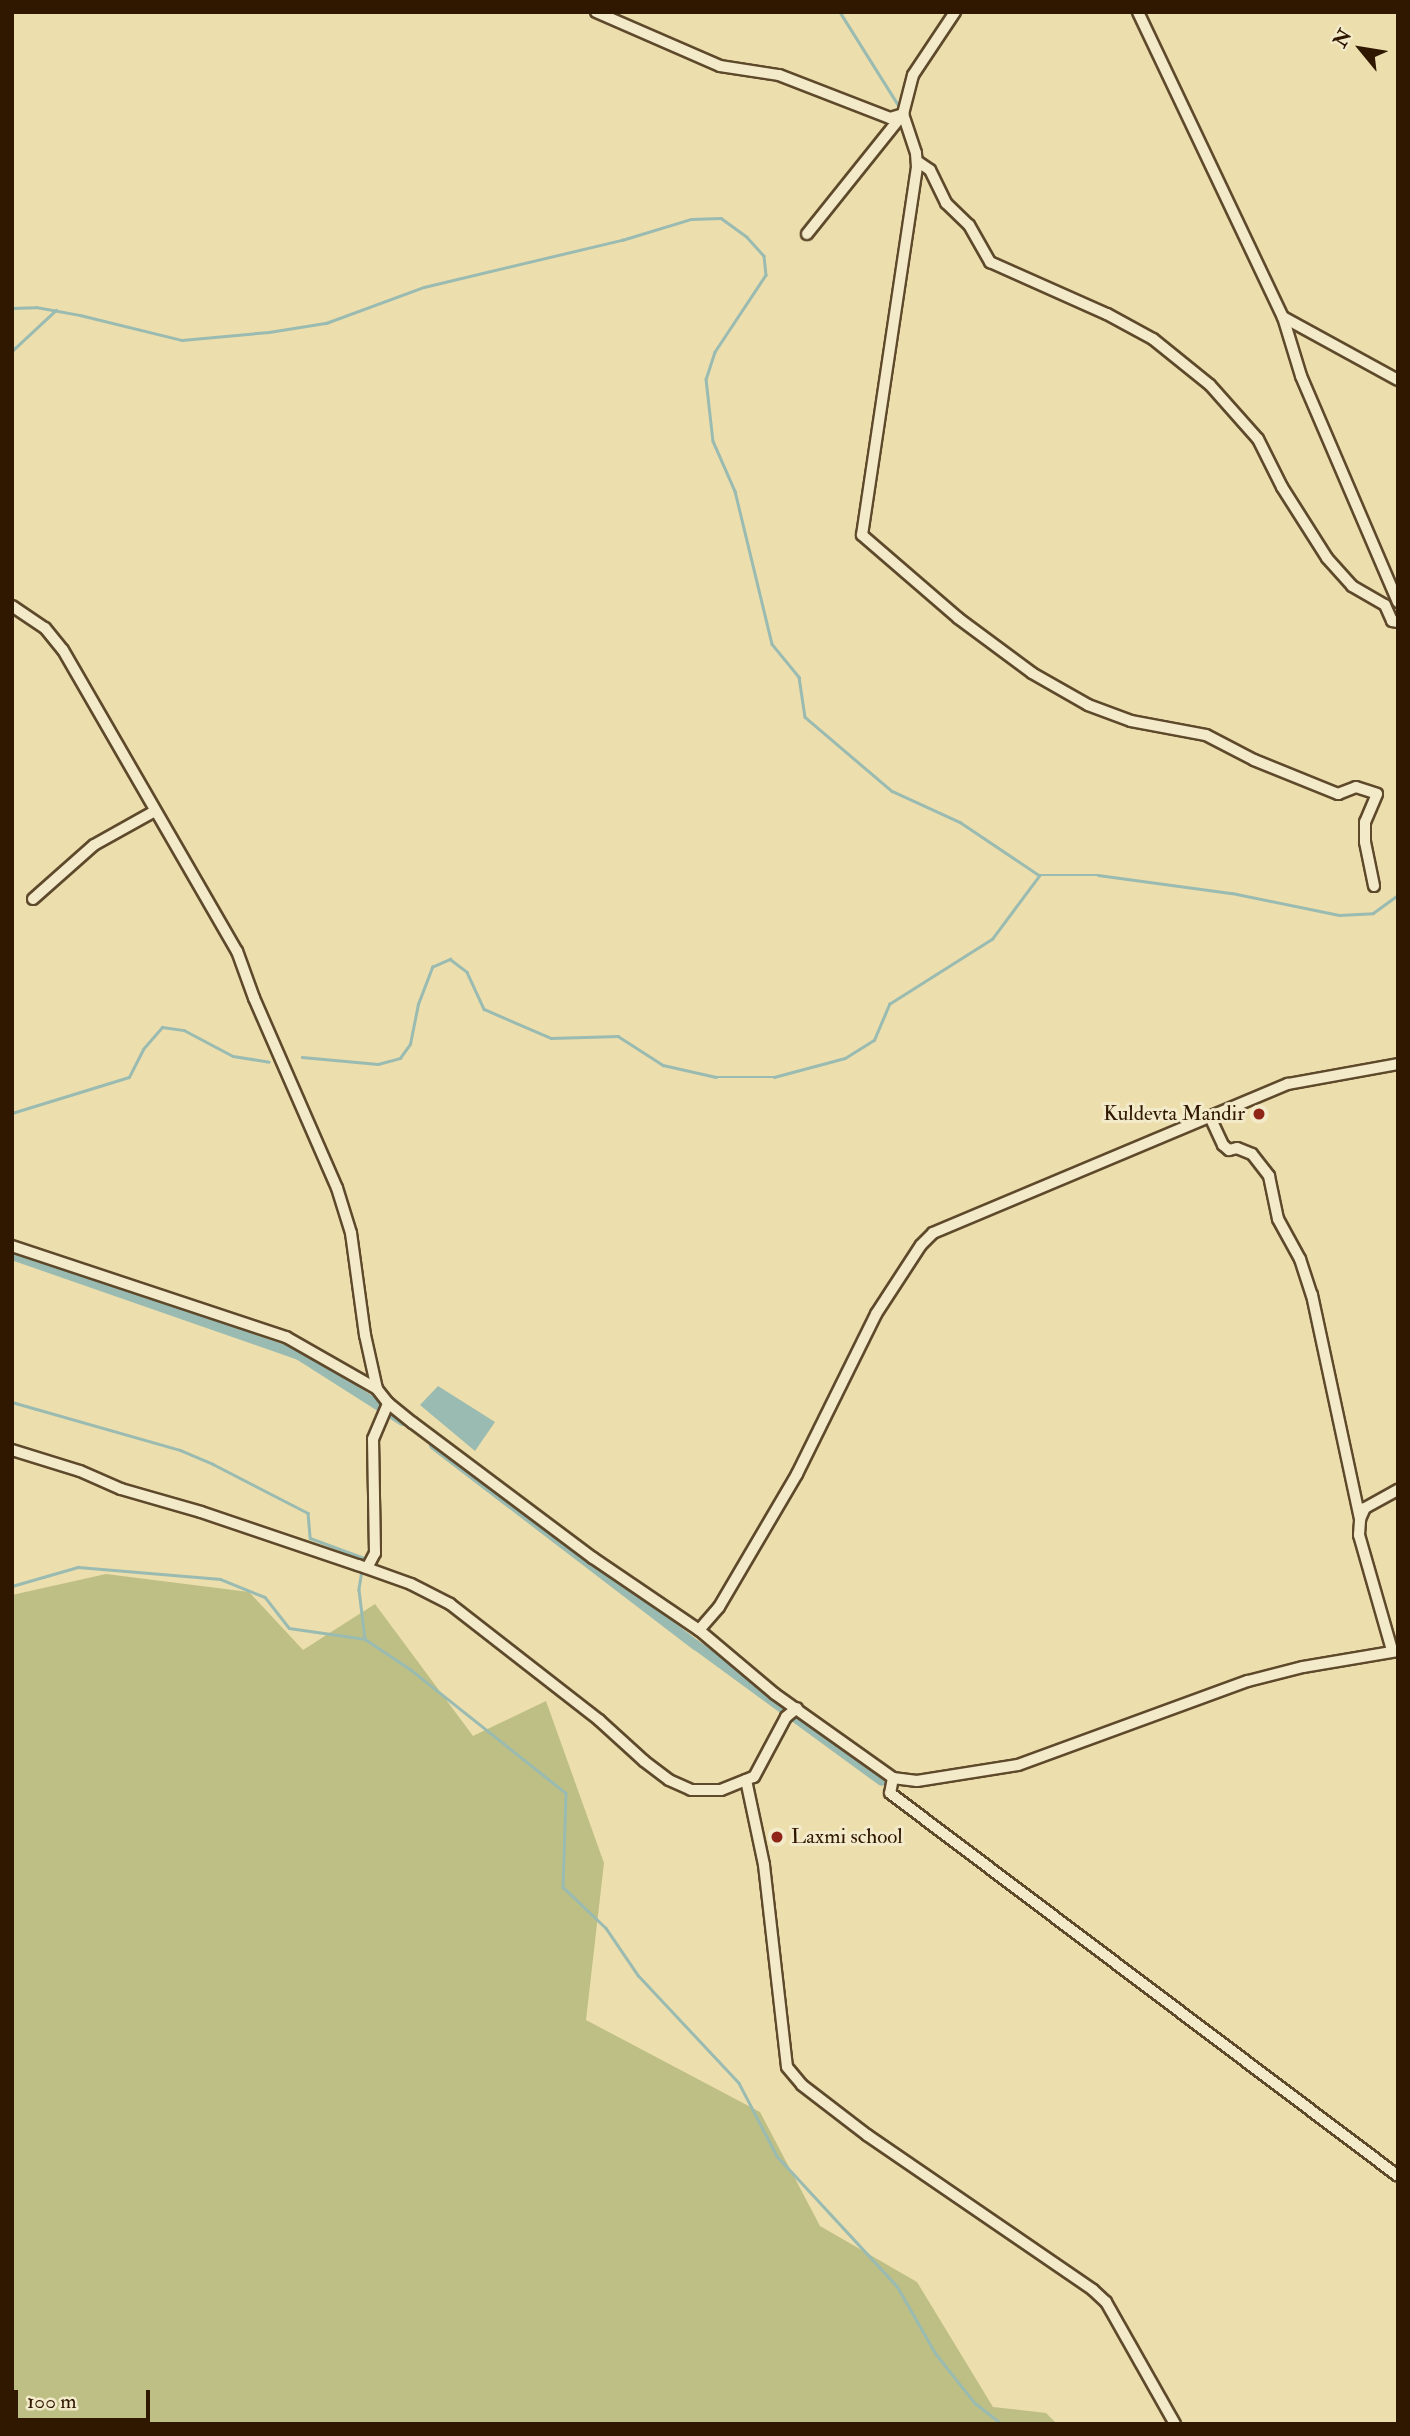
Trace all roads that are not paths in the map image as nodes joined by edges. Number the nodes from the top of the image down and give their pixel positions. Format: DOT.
graph roads {
  1 [pos="596,12"];
  2 [pos="955,12"];
  3 [pos="1138,12"];
  4 [pos="903,114"];
  5 [pos="917,161"];
  6 [pos="807,234"];
  7 [pos="1283,317"];
  8 [pos="1398,380"];
  9 [pos="1398,601"];
  10 [pos="12,606"];
  11 [pos="1398,622"];
  12 [pos="155,811"];
  13 [pos="1374,886"];
  14 [pos="33,899"];
  15 [pos="1398,1064"];
  16 [pos="1210,1116"];
  17 [pos="12,1246"];
  18 [pos="377,1389"];
  19 [pos="387,1403"];
  20 [pos="12,1450"];
  21 [pos="1398,1490"];
  22 [pos="1360,1519"];
  23 [pos="367,1568"];
  24 [pos="699,1630"];
  25 [pos="1395,1650"];
  26 [pos="797,1708"];
  27 [pos="893,1778"];
  28 [pos="746,1780"];
  29 [pos="1398,2176"];
  30 [pos="1175,2424"];
  1 -- 4 [label="street"];
  2 -- 4 [label="street"];
  3 -- 7 [label="street"];
  4 -- 5 [label="street"];
  4 -- 6 [label="street"];
  5 -- 11 [label="street"];
  5 -- 13 [label="street"];
  7 -- 8 [label="street"];
  7 -- 9 [label="street"];
  10 -- 12 [label="street"];
  12 -- 14 [label="street"];
  12 -- 18 [label="street"];
  15 -- 16 [label="street"];
  16 -- 22 [label="street"];
  16 -- 24 [label="street"];
  17 -- 18 [label="street"];
  18 -- 19 [label="street"];
  19 -- 23 [label="street"];
  19 -- 24 [label="street"];
  20 -- 23 [label="street"];
  21 -- 22 [label="street"];
  22 -- 25 [label="street"];
  23 -- 28 [label="street"];
  24 -- 26 [label="street"];
  25 -- 27 [label="street"];
  26 -- 27 [label="street"];
  26 -- 28 [label="street"];
  27 -- 29 [label="street"];
  28 -- 30 [label="street"];
}
